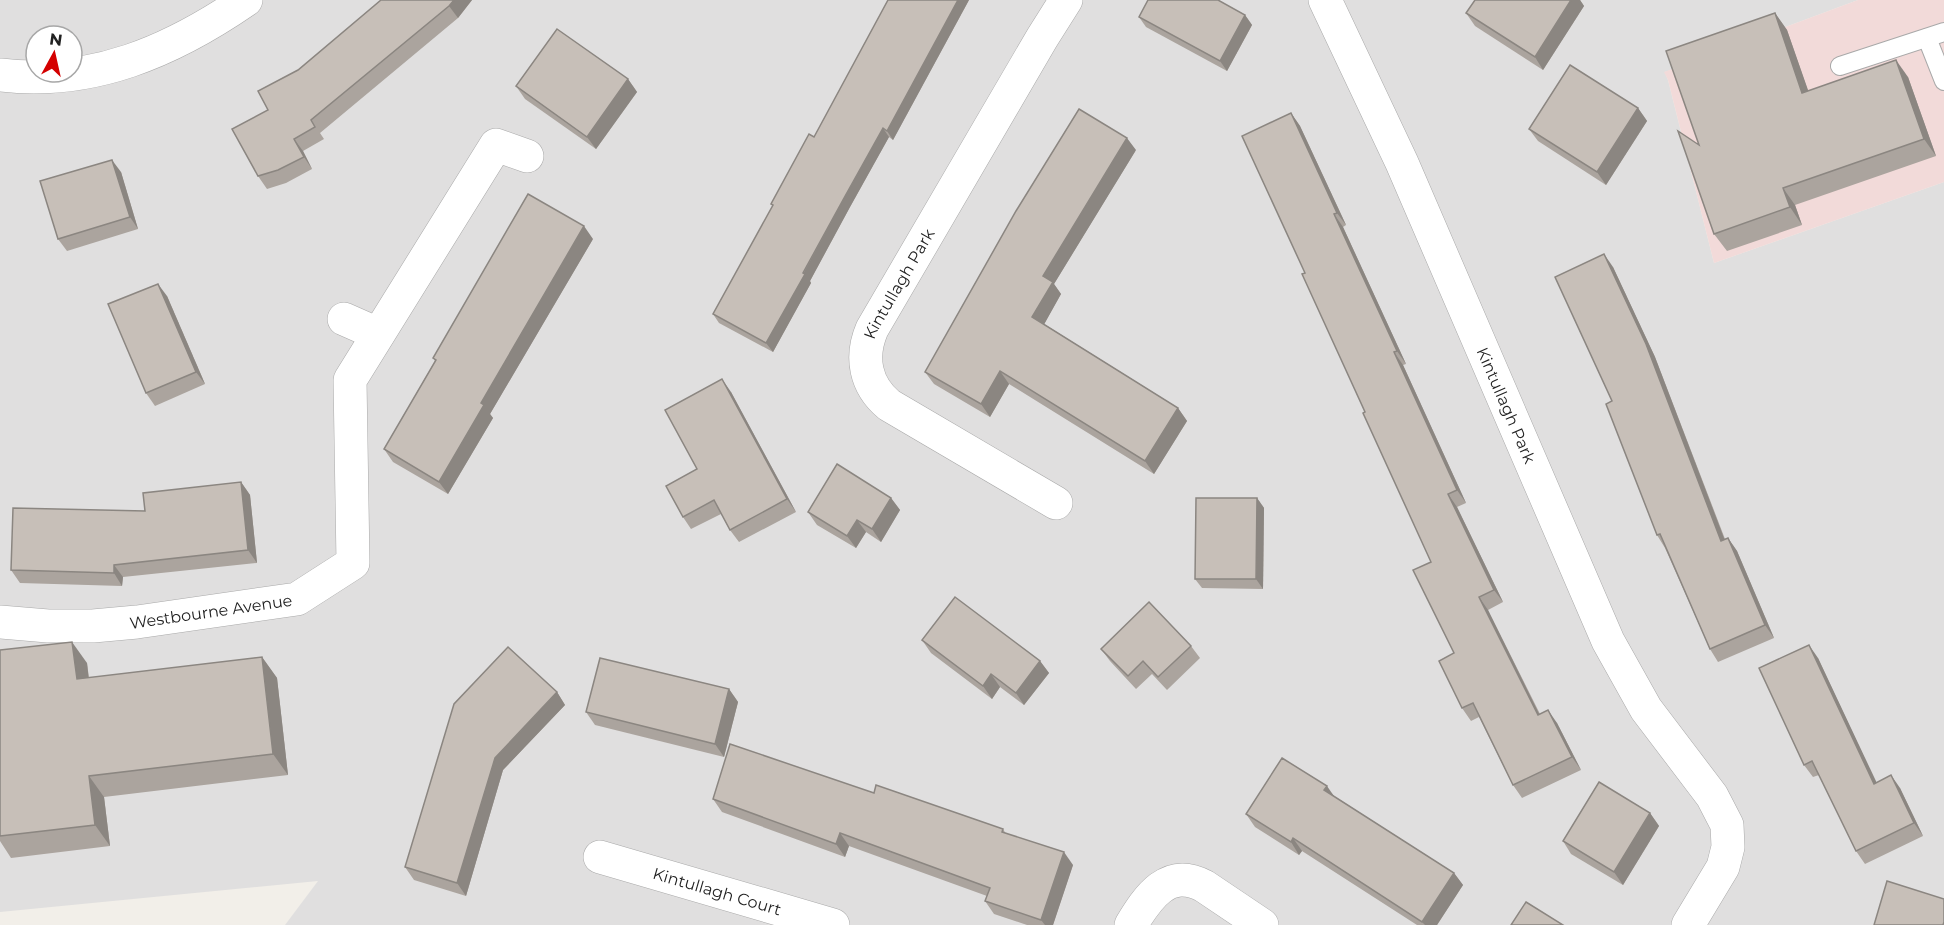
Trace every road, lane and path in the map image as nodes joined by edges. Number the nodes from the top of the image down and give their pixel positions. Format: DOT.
graph roads {
  1 [pos="246,0"];
  2 [pos="1066,0"];
  3 [pos="1325,0"];
  4 [pos="1936,35"];
  5 [pos="1840,66"];
  6 [pos="0,75"];
  7 [pos="1944,81"];
  8 [pos="527,156"];
  9 [pos="344,320"];
  10 [pos="378,334"];
  11 [pos="1056,503"];
  12 [pos="0,622"];
  13 [pos="600,857"];
  14 [pos="833,925"];
  15 [pos="1131,925"];
  16 [pos="1262,925"];
  17 [pos="1688,925"];
  1 -- 6 [label="street"];
  2 -- 11 [label="street, Kintullagh Park"];
  3 -- 17 [label="street, Kintullagh Park"];
  4 -- 5 [label="lane"];
  4 -- 7 [label="lane"];
  8 -- 10 [label="street, Westbourne Avenue"];
  9 -- 10 [label="street"];
  10 -- 12 [label="street, Westbourne Avenue"];
  13 -- 14 [label="street, Kintullagh Court"];
  15 -- 16 [label="street"];
}
